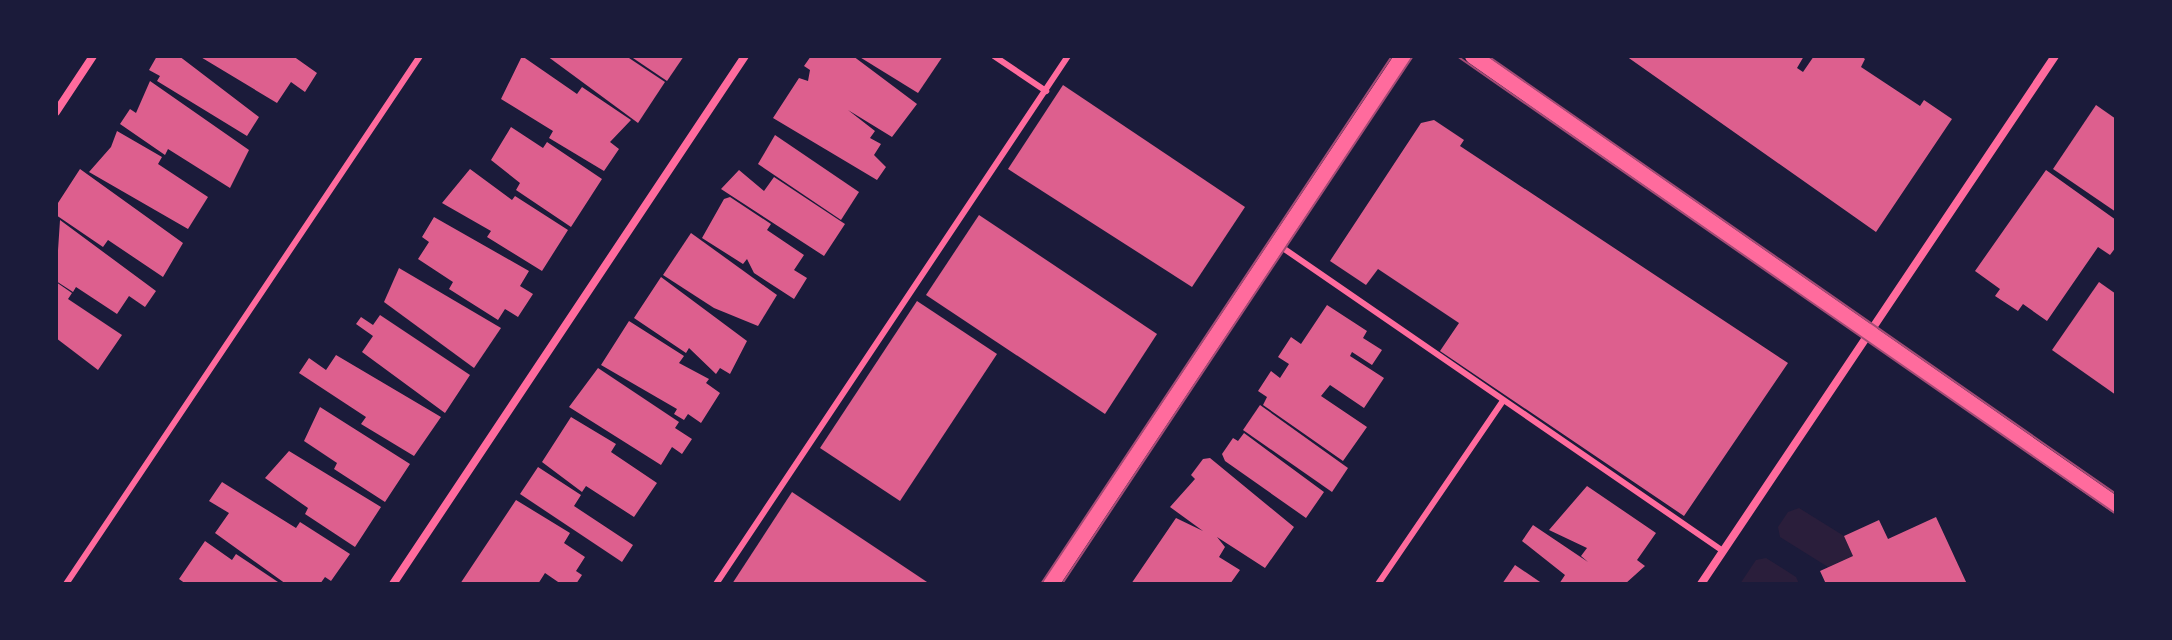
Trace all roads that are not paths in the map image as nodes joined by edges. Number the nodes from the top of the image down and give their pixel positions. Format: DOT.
graph roads {
  1 [pos="93,56"];
  2 [pos="420,56"];
  3 [pos="745,56"];
  4 [pos="994,56"];
  5 [pos="1068,56"];
  6 [pos="1403,56"];
  7 [pos="1473,56"];
  8 [pos="2055,56"];
  9 [pos="1046,91"];
  10 [pos="56,112"];
  11 [pos="1277,244"];
  12 [pos="1872,333"];
  13 [pos="1502,402"];
  14 [pos="2112,499"];
  15 [pos="1723,551"];
  16 [pos="66,584"];
  17 [pos="393,584"];
  18 [pos="716,584"];
  19 [pos="1051,584"];
  20 [pos="1378,584"];
  21 [pos="1701,584"];
  1 -- 10 [label="street"];
  2 -- 16 [label="lane"];
  3 -- 17 [label="street"];
  4 -- 9 [label="lane"];
  5 -- 9 [label="lane"];
  6 -- 11 [label="main road"];
  7 -- 12 [label="main road"];
  8 -- 12 [label="street"];
  9 -- 18 [label="lane"];
  11 -- 13 [label="lane"];
  11 -- 19 [label="main road"];
  12 -- 14 [label="main road"];
  12 -- 15 [label="street"];
  13 -- 15 [label="lane"];
  13 -- 20 [label="lane"];
  15 -- 21 [label="street"];
}
